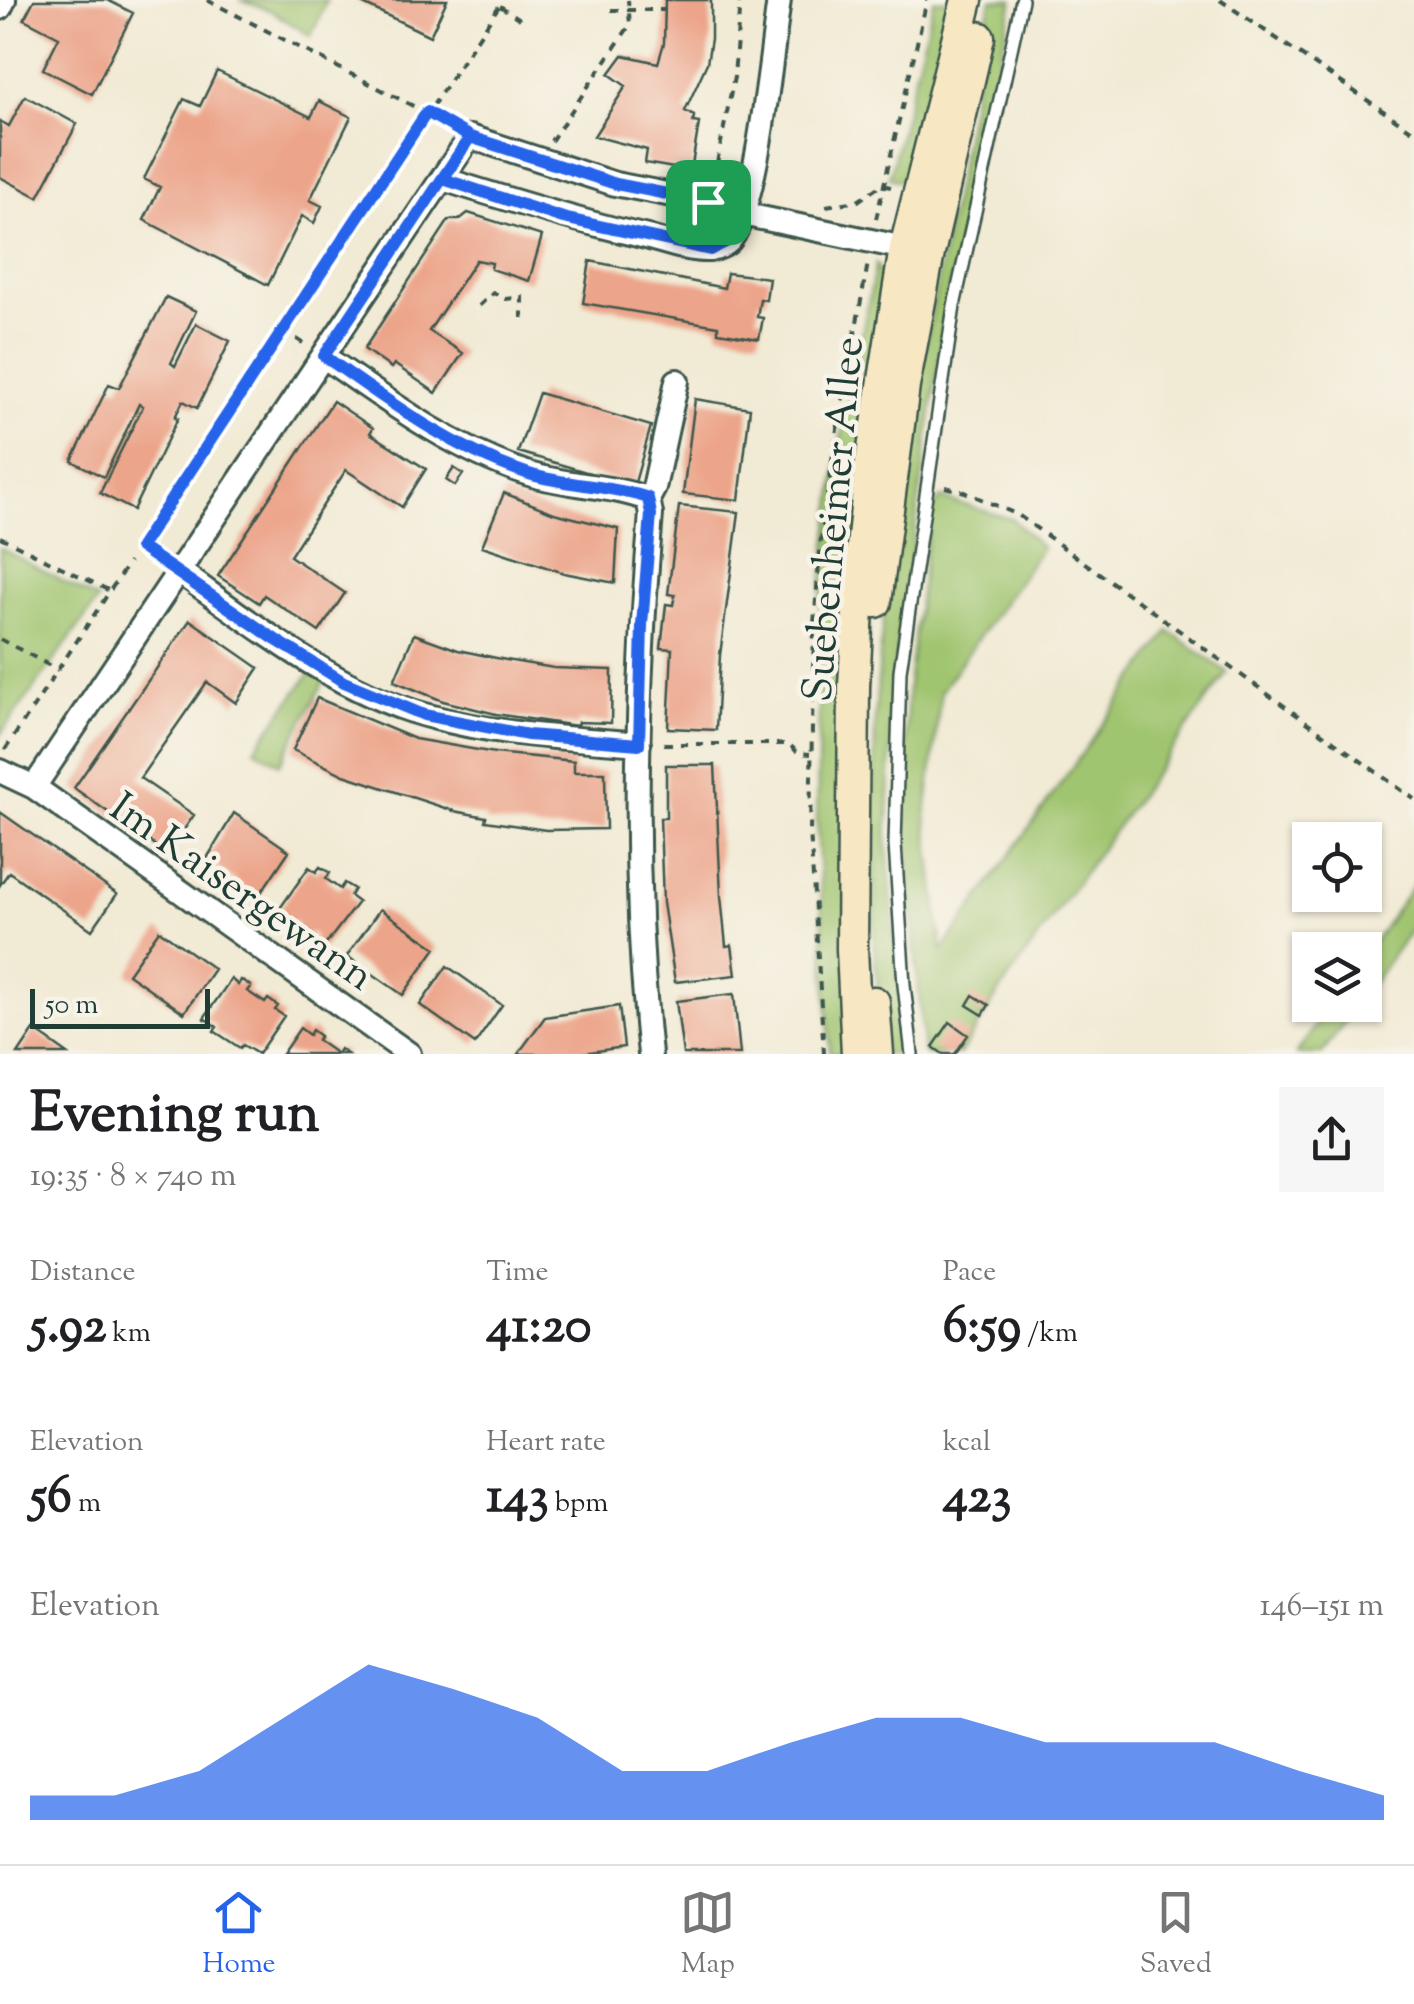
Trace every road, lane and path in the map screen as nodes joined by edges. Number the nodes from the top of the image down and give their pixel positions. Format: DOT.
graph roads {
  1 [pos="4,0"];
  2 [pos="207,0"];
  3 [pos="628,0"];
  4 [pos="740,0"];
  5 [pos="779,0"];
  6 [pos="967,0"];
  7 [pos="986,0"];
  8 [pos="1022,0"];
  9 [pos="1220,0"];
  10 [pos="502,3"];
  11 [pos="0,8"];
  12 [pos="612,10"];
  13 [pos="666,10"];
  14 [pos="630,11"];
  15 [pos="520,19"];
  16 [pos="427,112"];
  17 [pos="1414,132"];
  18 [pos="470,137"];
  19 [pos="543,159"];
  20 [pos="443,179"];
  21 [pos="882,185"];
  22 [pos="708,202"];
  23 [pos="810,204"];
  24 [pos="742,214"];
  25 [pos="917,250"];
  26 [pos="479,306"];
  27 [pos="522,318"];
  28 [pos="324,356"];
  29 [pos="677,381"];
  30 [pos="926,483"];
  31 [pos="648,498"];
  32 [pos="0,537"];
  33 [pos="140,547"];
  34 [pos="179,572"];
  35 [pos="109,591"];
  36 [pos="0,639"];
  37 [pos="58,670"];
  38 [pos="639,744"];
  39 [pos="811,754"];
  40 [pos="0,758"];
  41 [pos="0,771"];
  42 [pos="34,788"];
  43 [pos="1414,798"];
  44 [pos="409,1054"];
  45 [pos="650,1054"];
  46 [pos="857,1054"];
  47 [pos="878,1054"];
  48 [pos="912,1054"];
  1 -- 11 [label="street"];
  2 -- 16 [label="path"];
  3 -- 14 [label="path"];
  4 -- 22 [label="path"];
  5 -- 24 [label="street"];
  6 -- 25 [label="main road, Suebenheimer Allee"];
  7 -- 25 [label="main road, Suebenheimer Allee"];
  8 -- 30 [label="lane"];
  9 -- 17 [label="path"];
  10 -- 15 [label="path"];
  10 -- 16 [label="path"];
  12 -- 14 [label="path"];
  13 -- 14 [label="path"];
  14 -- 19 [label="path"];
  16 -- 18 [label="path"];
  16 -- 33 [label="path"];
  18 -- 19 [label="street"];
  18 -- 20 [label="street"];
  19 -- 22 [label="street"];
  20 -- 24 [label="street"];
  20 -- 28 [label="street"];
  21 -- 23 [label="path"];
  22 -- 24 [label="street"];
  24 -- 25 [label="street"];
  25 -- 46 [label="main road, Suebenheimer Allee"];
  25 -- 47 [label="main road, Suebenheimer Allee"];
  26 -- 27 [label="path"];
  28 -- 31 [label="street"];
  28 -- 34 [label="street"];
  29 -- 31 [label="street"];
  30 -- 43 [label="path"];
  30 -- 48 [label="lane"];
  31 -- 38 [label="street"];
  32 -- 35 [label="path"];
  33 -- 34 [label="lane"];
  33 -- 35 [label="path"];
  34 -- 38 [label="street"];
  34 -- 42 [label="street"];
  35 -- 37 [label="path"];
  36 -- 37 [label="path"];
  37 -- 40 [label="path"];
  38 -- 39 [label="path"];
  38 -- 45 [label="street"];
  41 -- 42 [label="street, Im Kaisergewann"];
  42 -- 44 [label="street, Im Kaisergewann"];
}
